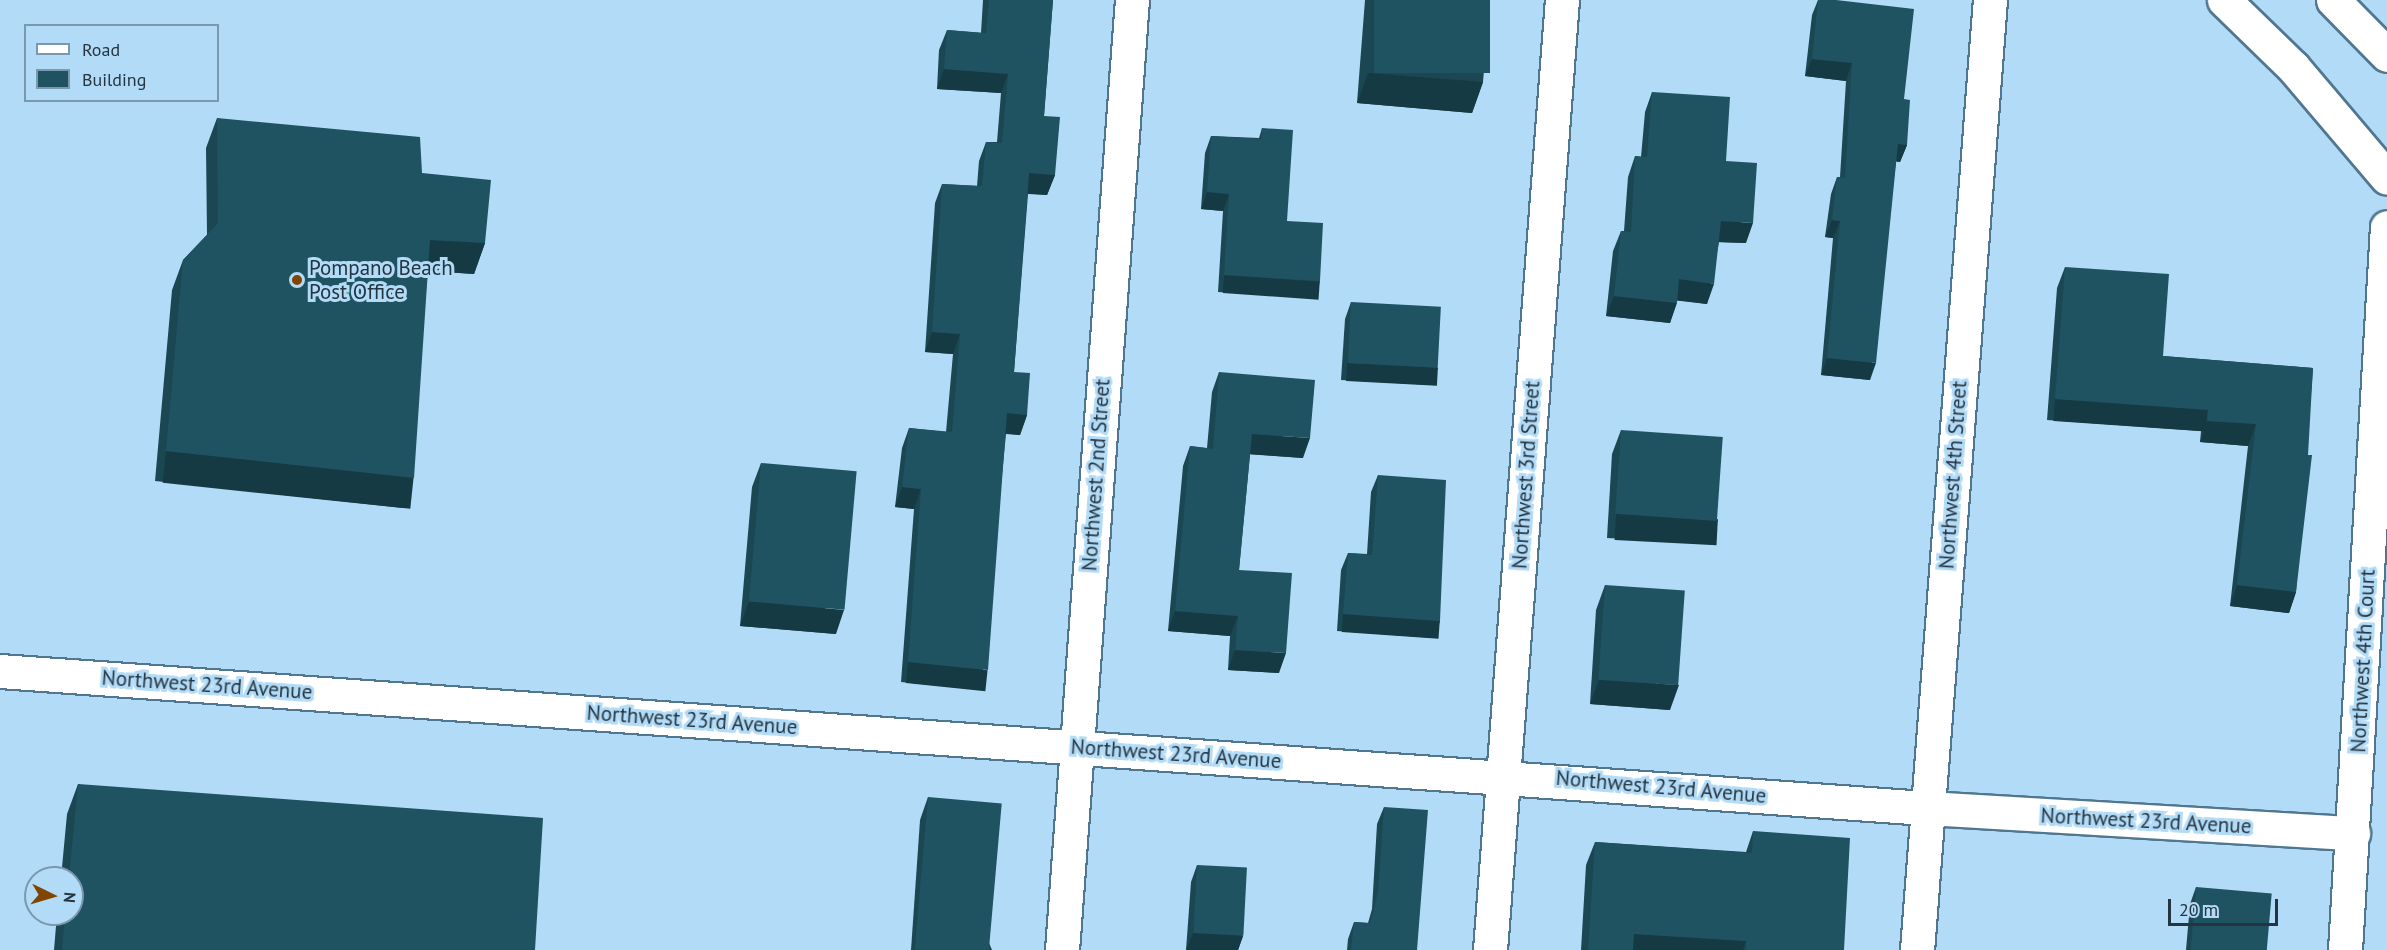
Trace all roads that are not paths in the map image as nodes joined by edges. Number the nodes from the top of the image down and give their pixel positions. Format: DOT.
graph roads {
  1 [pos="1132,0"];
  2 [pos="1562,0"];
  3 [pos="1990,0"];
  4 [pos="2224,0"];
  5 [pos="2334,0"];
  6 [pos="2387,56"];
  7 [pos="2387,178"];
  8 [pos="2387,227"];
  9 [pos="2387,466"];
  10 [pos="2372,498"];
  11 [pos="0,671"];
  12 [pos="1076,747"];
  13 [pos="1502,775"];
  14 [pos="1927,808"];
  15 [pos="2353,833"];
  16 [pos="1062,950"];
  17 [pos="1490,950"];
  18 [pos="1917,950"];
  19 [pos="2345,950"];
  1 -- 12 [label="street, Northwest 2nd Street"];
  2 -- 13 [label="street, Northwest 3rd Street"];
  3 -- 14 [label="street, Northwest 4th Street"];
  4 -- 7 [label="street"];
  5 -- 6 [label="street"];
  8 -- 10 [label="street, Northwest 4th Court"];
  9 -- 10 [label="street"];
  10 -- 15 [label="street, Northwest 4th Court"];
  11 -- 12 [label="street, Northwest 23rd Avenue"];
  12 -- 13 [label="street, Northwest 23rd Avenue"];
  12 -- 16 [label="street, Northwest 2nd Street"];
  13 -- 14 [label="street, Northwest 23rd Avenue"];
  13 -- 17 [label="street, Northwest 3rd Street"];
  14 -- 15 [label="street, Northwest 23rd Avenue"];
  14 -- 18 [label="street, Northwest 4th Street"];
  15 -- 19 [label="street, Northwest 4th Court"];
}
